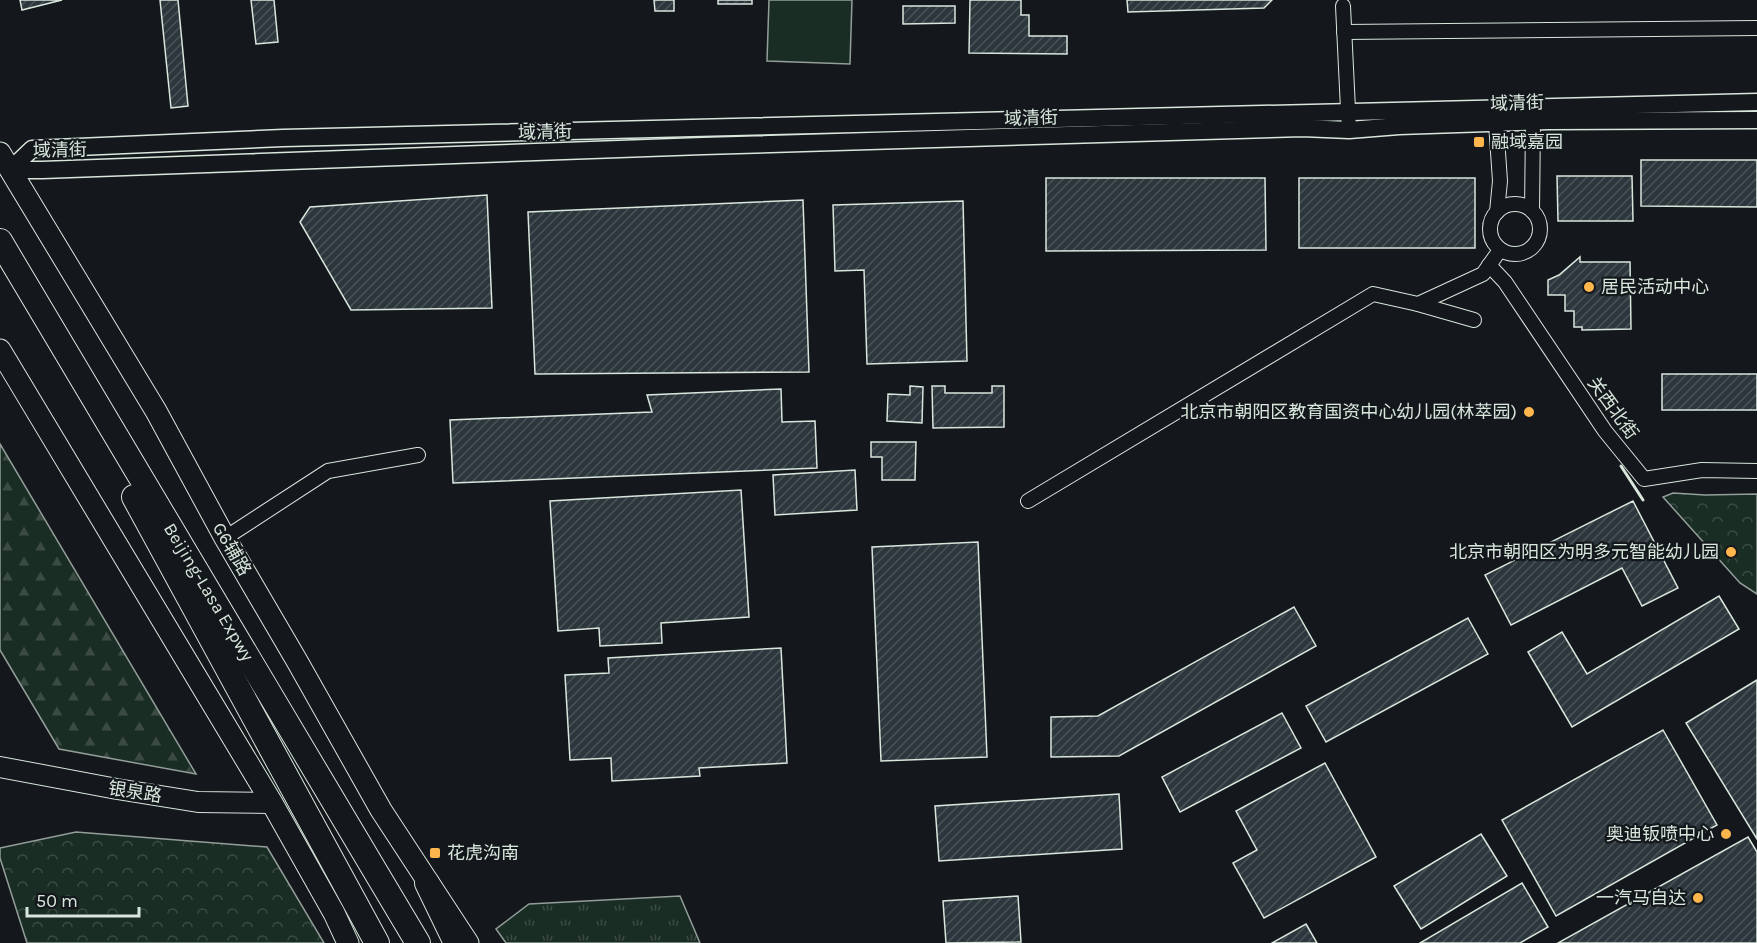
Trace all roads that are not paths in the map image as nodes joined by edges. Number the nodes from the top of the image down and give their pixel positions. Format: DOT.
graph roads {
  1 [pos="1344,2"];
  2 [pos="1757,28"];
  3 [pos="1344,32"];
  4 [pos="1757,102"];
  5 [pos="1348,112"];
  6 [pos="1757,120"];
  7 [pos="1533,122"];
  8 [pos="1496,123"];
  9 [pos="1349,130"];
  10 [pos="5,161"];
  11 [pos="1497,212"];
  12 [pos="1532,212"];
  13 [pos="0,241"];
  14 [pos="1500,250"];
  15 [pos="1490,265"];
  16 [pos="0,271"];
  17 [pos="1418,304"];
  18 [pos="1474,320"];
  19 [pos="0,350"];
  20 [pos="418,455"];
  21 [pos="1757,471"];
  22 [pos="1028,501"];
  23 [pos="225,538"];
  24 [pos="0,767"];
  25 [pos="272,803"];
  26 [pos="427,883"];
  27 [pos="348,943"];
  28 [pos="377,943"];
  29 [pos="418,943"];
  30 [pos="456,943"];
  31 [pos="468,943"];
  1 -- 3 [label="street"];
  2 -- 3 [label="street"];
  3 -- 5 [label="street"];
  4 -- 5 [label="street, 域清街"];
  5 -- 9 [label="street"];
  5 -- 10 [label="street, 域清街"];
  6 -- 7 [label="street, 域清街"];
  7 -- 8 [label="street, 域清街"];
  7 -- 12 [label="street"];
  8 -- 9 [label="street, 域清街"];
  8 -- 11 [label="street"];
  9 -- 10 [label="street, 域清街"];
  10 -- 23 [label="main road, G6辅路"];
  11 -- 12 [label="street"];
  11 -- 14 [label="street"];
  12 -- 14 [label="street"];
  13 -- 29 [label="highway, Beijing-Lasa Expwy"];
  14 -- 15 [label="street"];
  15 -- 17 [label="street"];
  15 -- 21 [label="street, 关西北街"];
  16 -- 28 [label="highway, Beijing-Lasa Expwy"];
  17 -- 18 [label="street"];
  17 -- 22 [label="street"];
  19 -- 25 [label="main road"];
  20 -- 23 [label="street"];
  23 -- 26 [label="main road, G6辅路"];
  24 -- 25 [label="main road, 银泉路"];
  25 -- 27 [label="main road"];
  26 -- 30 [label="highway"];
  26 -- 31 [label="main road, G6辅路"];
}
